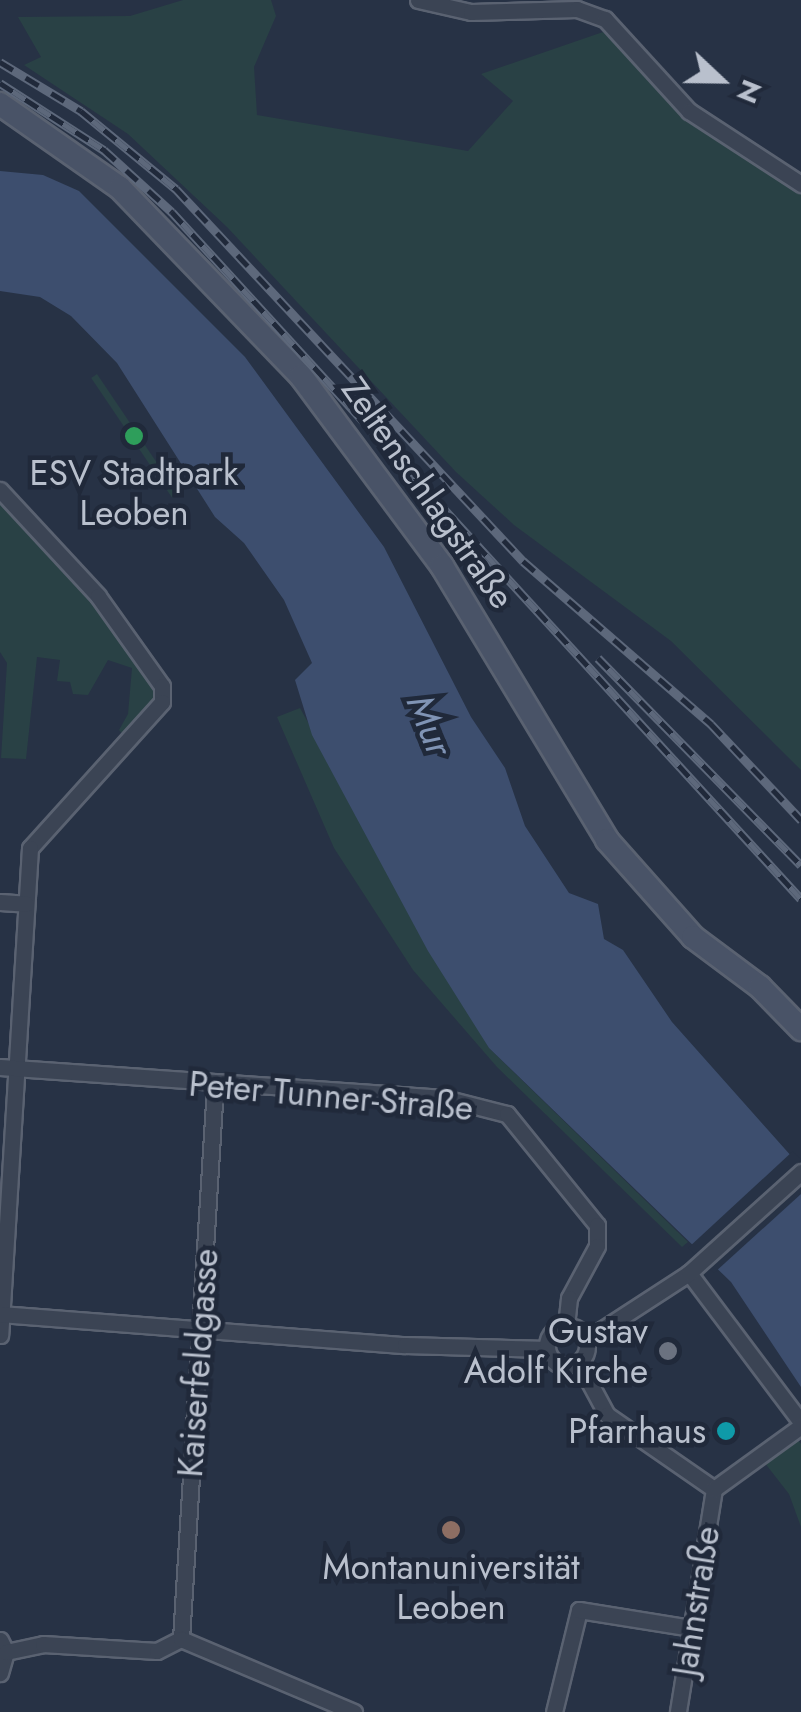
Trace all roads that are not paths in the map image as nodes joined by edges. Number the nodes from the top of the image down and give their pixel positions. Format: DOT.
graph roads {
  1 [pos="418,0"];
  2 [pos="0,104"];
  3 [pos="801,184"];
  4 [pos="0,490"];
  5 [pos="0,902"];
  6 [pos="26,904"];
  7 [pos="801,1029"];
  8 [pos="8,1068"];
  9 [pos="215,1086"];
  10 [pos="801,1172"];
  11 [pos="694,1269"];
  12 [pos="1,1314"];
  13 [pos="566,1326"];
  14 [pos="201,1328"];
  15 [pos="0,1335"];
  16 [pos="586,1340"];
  17 [pos="547,1349"];
  18 [pos="579,1363"];
  19 [pos="801,1424"];
  20 [pos="714,1490"];
  21 [pos="692,1628"];
  22 [pos="181,1639"];
  23 [pos="3,1646"];
  24 [pos="0,1673"];
  25 [pos="354,1712"];
  26 [pos="554,1712"];
  27 [pos="678,1712"];
  1 -- 3 [label="street"];
  2 -- 7 [label="main road, Zeltenschlagstraße"];
  4 -- 6 [label="street"];
  5 -- 6 [label="street"];
  6 -- 8 [label="street"];
  8 -- 9 [label="street, Peter Tunner-Straße"];
  8 -- 12 [label="street"];
  9 -- 13 [label="street, Peter Tunner-Straße"];
  9 -- 14 [label="street, Kaiserfeldgasse"];
  10 -- 11 [label="street"];
  11 -- 16 [label="street"];
  11 -- 19 [label="street"];
  12 -- 14 [label="street"];
  12 -- 15 [label="street"];
  13 -- 16 [label="street"];
  13 -- 17 [label="street"];
  14 -- 17 [label="street"];
  14 -- 22 [label="street, Kaiserfeldgasse"];
  16 -- 18 [label="street"];
  17 -- 18 [label="street"];
  18 -- 20 [label="street, Jahnstraße"];
  19 -- 20 [label="street, Jahnstraße"];
  20 -- 21 [label="street, Jahnstraße"];
  21 -- 26 [label="street"];
  21 -- 27 [label="street, Jahnstraße"];
  22 -- 23 [label="street"];
  22 -- 25 [label="street"];
  23 -- 24 [label="street"];
}
